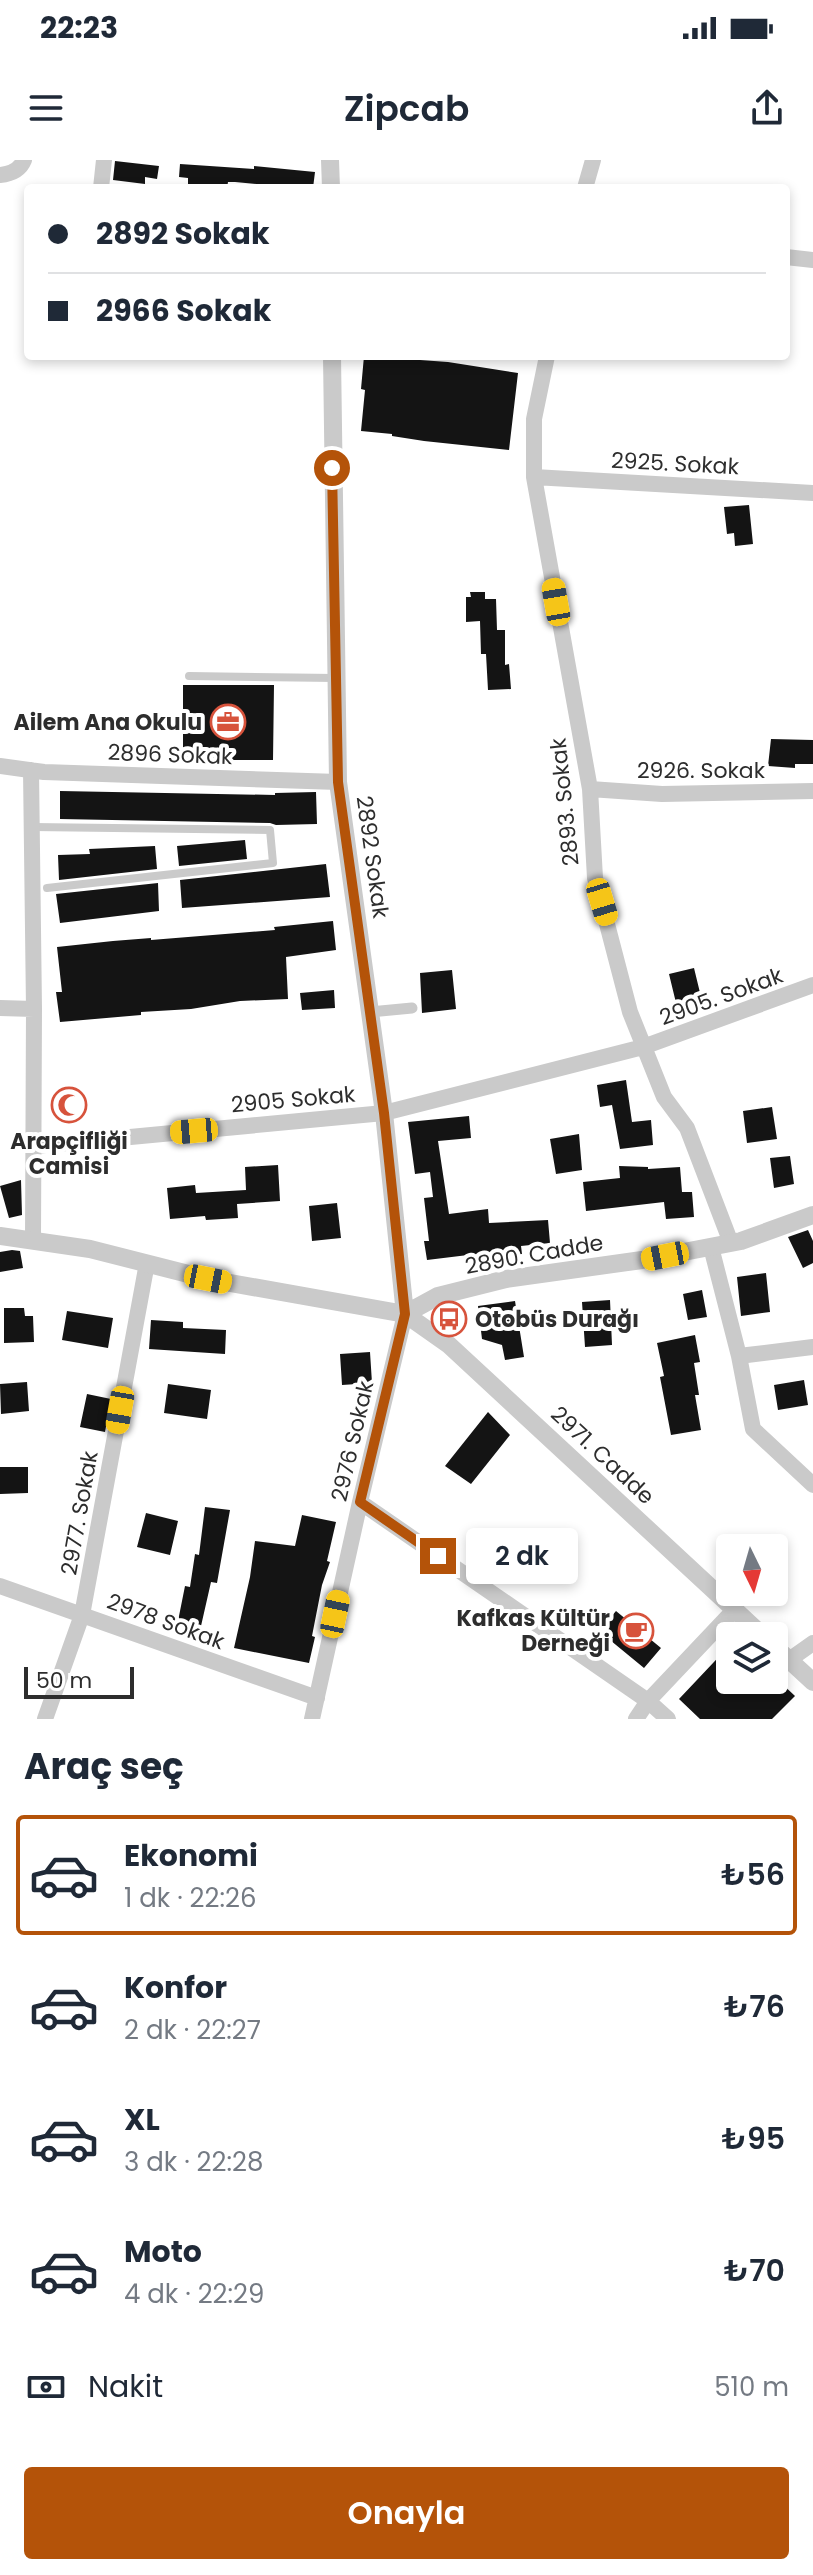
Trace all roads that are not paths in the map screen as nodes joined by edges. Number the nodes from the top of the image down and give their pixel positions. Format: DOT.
graph roads {
  1 [pos="24,160"];
  2 [pos="104,160"];
  3 [pos="330,160"];
  4 [pos="593,160"];
  5 [pos="0,175"];
  6 [pos="101,184"];
  7 [pos="331,184"];
  8 [pos="586,184"];
  9 [pos="790,257"];
  10 [pos="813,260"];
  11 [pos="332,360"];
  12 [pos="546,360"];
  13 [pos="534,477"];
  14 [pos="813,493"];
  15 [pos="189,676"];
  16 [pos="335,678"];
  17 [pos="0,766"];
  18 [pos="31,770"];
  19 [pos="338,782"];
  20 [pos="590,789"];
  21 [pos="813,791"];
  22 [pos="32,827"];
  23 [pos="47,888"];
  24 [pos="813,985"];
  25 [pos="0,1008"];
  26 [pos="412,1008"];
  27 [pos="34,1009"];
  28 [pos="370,1012"];
  29 [pos="643,1047"];
  30 [pos="384,1113"];
  31 [pos="35,1146"];
  32 [pos="813,1215"];
  33 [pos="0,1236"];
  34 [pos="33,1239"];
  35 [pos="731,1243"];
  36 [pos="711,1247"];
  37 [pos="147,1263"];
  38 [pos="405,1314"];
  39 [pos="813,1347"];
  40 [pos="739,1356"];
  41 [pos="813,1485"];
  42 [pos="360,1502"];
  43 [pos="0,1586"];
  44 [pos="735,1609"];
  45 [pos="82,1615"];
  46 [pos="748,1622"];
  47 [pos="813,1643"];
  48 [pos="789,1660"];
  49 [pos="813,1682"];
  50 [pos="317,1698"];
  51 [pos="648,1701"];
  52 [pos="45,1719"];
  53 [pos="312,1719"];
  54 [pos="636,1719"];
  55 [pos="668,1719"];
  1 -- 5 [label="street"];
  2 -- 6 [label="street"];
  3 -- 7 [label="street"];
  4 -- 8 [label="street"];
  9 -- 10 [label="street"];
  11 -- 16 [label="street, 2892 Sokak"];
  12 -- 13 [label="street, 2893. Sokak"];
  13 -- 14 [label="street, 2925. Sokak"];
  13 -- 20 [label="street, 2893. Sokak"];
  15 -- 16 [label="lane"];
  16 -- 19 [label="street, 2892 Sokak"];
  17 -- 18 [label="street, 2896 Sokak"];
  18 -- 19 [label="street, 2896 Sokak"];
  18 -- 22 [label="street"];
  19 -- 28 [label="street, 2892 Sokak"];
  20 -- 21 [label="street, 2926. Sokak"];
  20 -- 29 [label="street, 2893. Sokak"];
  22 -- 23 [label="lane"];
  22 -- 27 [label="street"];
  24 -- 29 [label="street, 2905. Sokak"];
  25 -- 27 [label="street"];
  26 -- 28 [label="street"];
  27 -- 31 [label="street"];
  28 -- 30 [label="street, 2892 Sokak"];
  29 -- 30 [label="street, 2905 Sokak"];
  29 -- 35 [label="street, 2893. Sokak"];
  30 -- 31 [label="street, 2905 Sokak"];
  30 -- 38 [label="street, 2892 Sokak"];
  31 -- 34 [label="street"];
  32 -- 35 [label="street, 2890. Cadde"];
  33 -- 34 [label="street"];
  34 -- 37 [label="street"];
  35 -- 36 [label="street, 2890. Cadde"];
  36 -- 38 [label="street, 2890. Cadde"];
  36 -- 40 [label="street"];
  37 -- 38 [label="street"];
  37 -- 45 [label="street, 2977. Sokak"];
  38 -- 42 [label="street, 2976 Sokak"];
  38 -- 44 [label="street, 2971. Cadde"];
  39 -- 40 [label="street"];
  40 -- 41 [label="street"];
  42 -- 50 [label="street, 2976 Sokak"];
  42 -- 51 [label="street"];
  43 -- 45 [label="street, 2978 Sokak"];
  44 -- 46 [label="street, 2971. Cadde"];
  44 -- 51 [label="street"];
  45 -- 50 [label="street, 2978 Sokak"];
  45 -- 52 [label="street, 2977. Sokak"];
  47 -- 48 [label="street"];
  48 -- 49 [label="street"];
  50 -- 53 [label="street, 2976 Sokak"];
  51 -- 54 [label="street"];
  51 -- 55 [label="street"];
}
